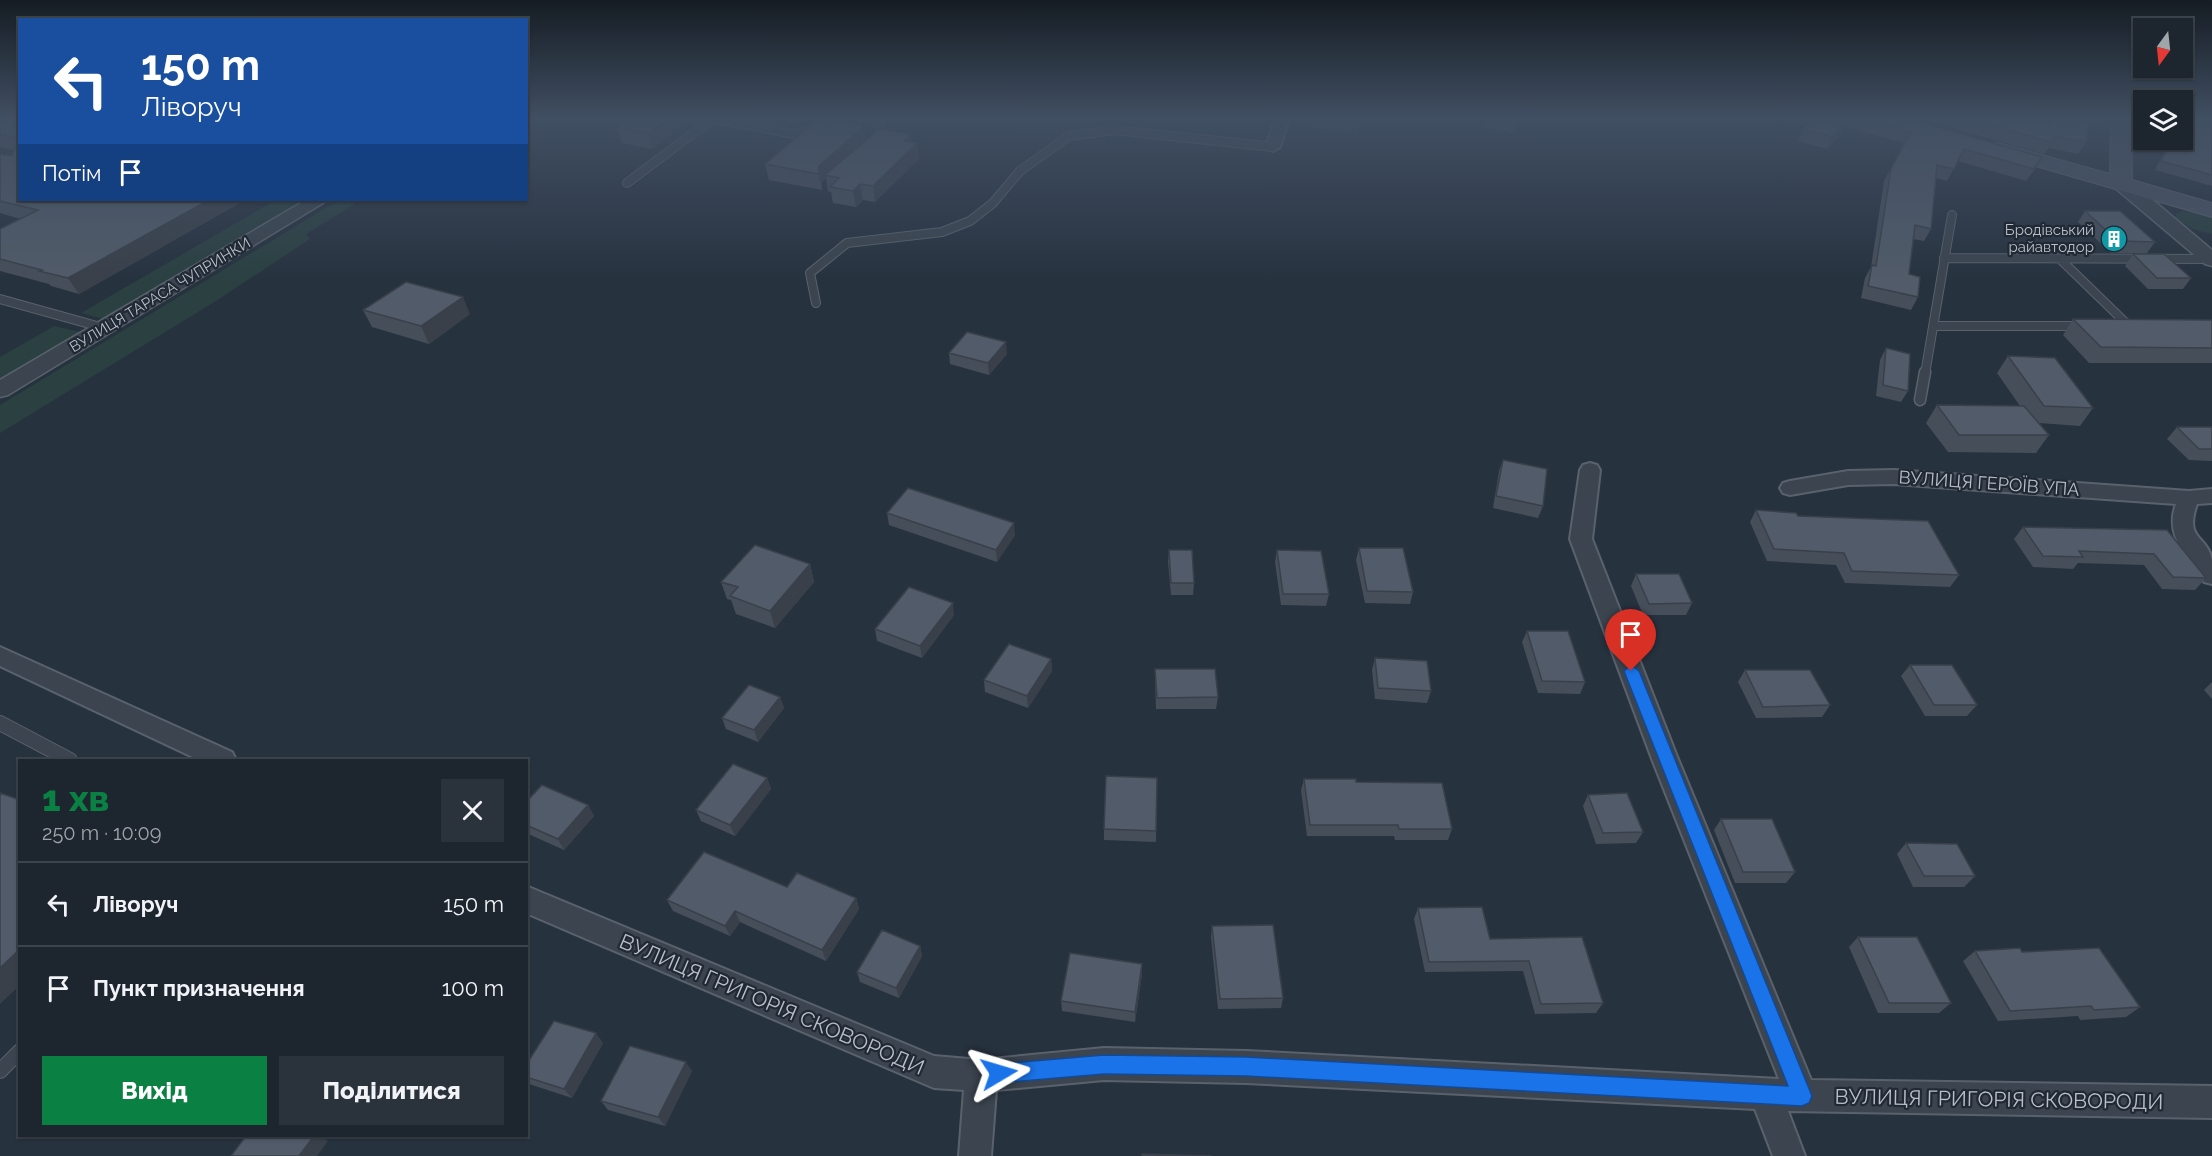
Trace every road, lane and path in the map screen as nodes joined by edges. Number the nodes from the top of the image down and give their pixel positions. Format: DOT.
graph roads {
  1 [pos="641,173"];
  2 [pos="1018,173"];
  3 [pos="2084,173"];
  4 [pos="2121,173"];
  5 [pos="627,183"];
  6 [pos="2121,183"];
  7 [pos="317,201"];
  8 [pos="2212,210"];
  9 [pos="1952,215"];
  10 [pos="1944,258"];
  11 [pos="2060,259"];
  12 [pos="2212,260"];
  13 [pos="0,299"];
  14 [pos="816,303"];
  15 [pos="1933,326"];
  16 [pos="2095,326"];
  17 [pos="2118,327"];
  18 [pos="2130,327"];
  19 [pos="2141,327"];
  20 [pos="105,328"];
  21 [pos="0,390"];
  22 [pos="1920,400"];
  23 [pos="1590,470"];
  24 [pos="1790,488"];
  25 [pos="2212,496"];
  26 [pos="2189,498"];
  27 [pos="2212,576"];
  28 [pos="0,656"];
  29 [pos="0,723"];
  30 [pos="67,759"];
  31 [pos="221,759"];
  32 [pos="528,900"];
  33 [pos="18,1053"];
  34 [pos="0,1071"];
  35 [pos="981,1076"];
  36 [pos="1765,1093"];
  37 [pos="1802,1096"];
  38 [pos="2212,1102"];
  39 [pos="975,1156"];
  40 [pos="1789,1156"];
  1 -- 5 [label="lane"];
  2 -- 14 [label="lane"];
  3 -- 6 [label="main road"];
  4 -- 6 [label="main road"];
  6 -- 8 [label="main road"];
  6 -- 12 [label="street"];
  7 -- 20 [label="street, ВУЛИЦЯ ТАРАСА ЧУПРИНКИ"];
  9 -- 10 [label="lane"];
  10 -- 11 [label="lane"];
  10 -- 15 [label="lane"];
  11 -- 12 [label="lane"];
  11 -- 18 [label="lane"];
  13 -- 20 [label="lane"];
  15 -- 16 [label="lane"];
  15 -- 22 [label="lane"];
  17 -- 18 [label="lane"];
  18 -- 19 [label="lane"];
  20 -- 21 [label="street, ВУЛИЦЯ ТАРАСА ЧУПРИНКИ"];
  23 -- 37 [label="street"];
  24 -- 26 [label="street, ВУЛИЦЯ ГЕРОЇВ УПА"];
  25 -- 26 [label="street, ВУЛИЦЯ ГЕРОЇВ УПА"];
  26 -- 27 [label="street"];
  28 -- 31 [label="street"];
  29 -- 30 [label="lane"];
  32 -- 35 [label="street, ВУЛИЦЯ ГРИГОРІЯ СКОВОРОДИ"];
  33 -- 34 [label="lane"];
  35 -- 36 [label="street, ВУЛИЦЯ ГРИГОРІЯ СКОВОРОДИ"];
  35 -- 39 [label="street"];
  36 -- 37 [label="street, ВУЛИЦЯ ГРИГОРІЯ СКОВОРОДИ"];
  36 -- 40 [label="street"];
  37 -- 38 [label="street, ВУЛИЦЯ ГРИГОРІЯ СКОВОРОДИ"];
}
